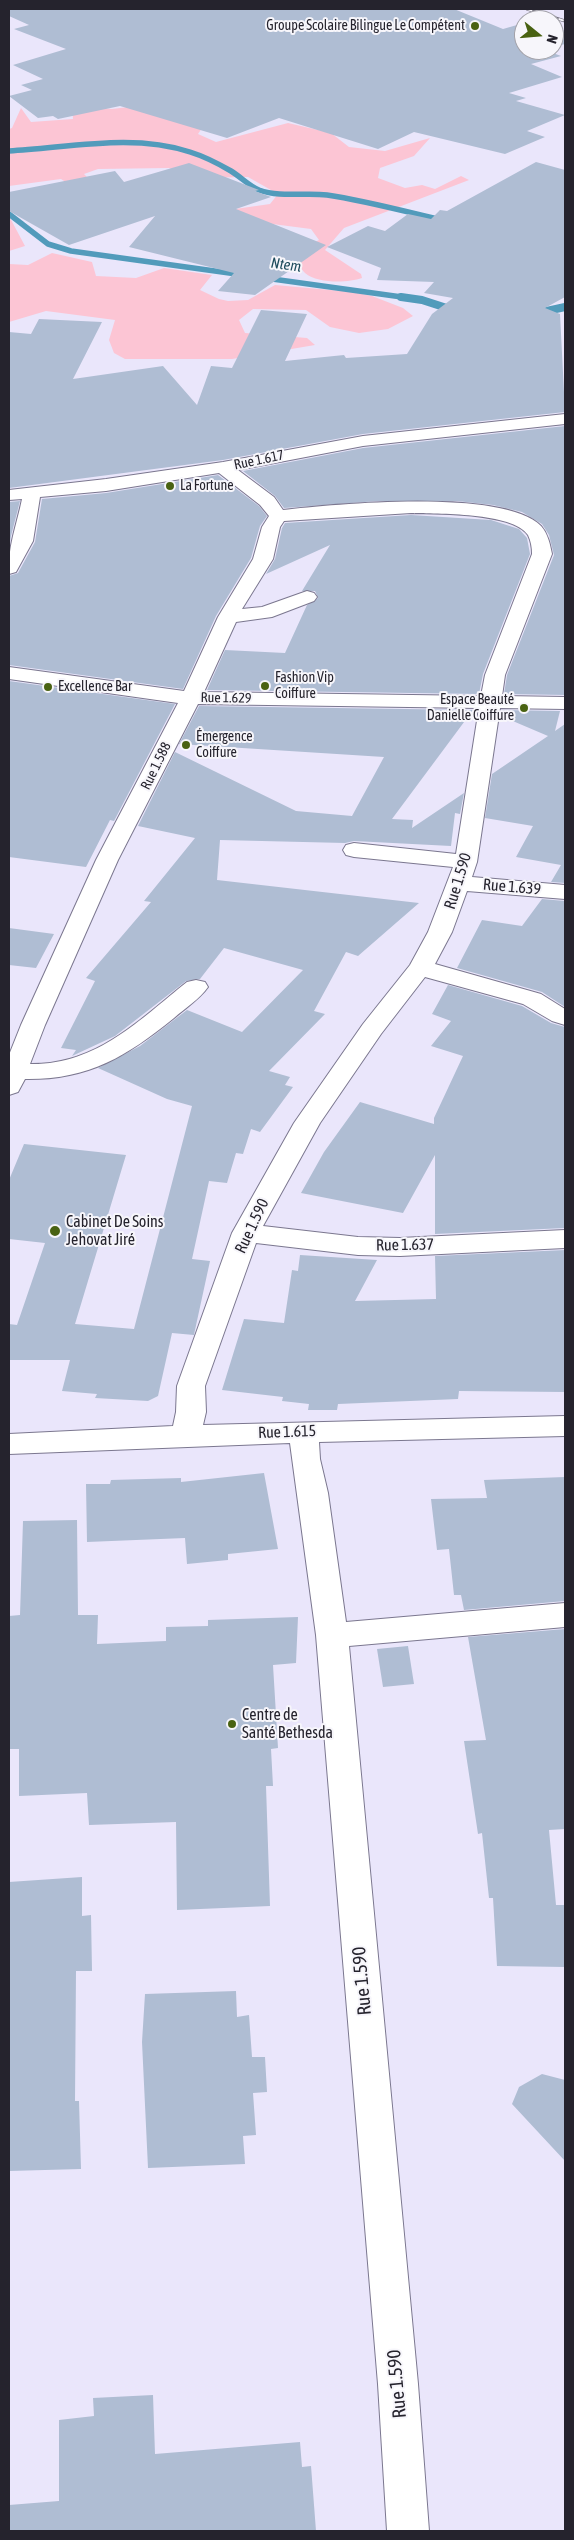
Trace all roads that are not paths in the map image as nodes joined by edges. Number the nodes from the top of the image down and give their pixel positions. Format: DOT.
graph roads {
  1 [pos="565,419"];
  2 [pos="223,467"];
  3 [pos="32,493"];
  4 [pos="9,495"];
  5 [pos="278,516"];
  6 [pos="9,568"];
  7 [pos="307,597"];
  8 [pos="228,617"];
  9 [pos="9,673"];
  10 [pos="189,698"];
  11 [pos="489,702"];
  12 [pos="565,703"];
  13 [pos="354,850"];
  14 [pos="462,873"];
  15 [pos="565,892"];
  16 [pos="421,967"];
  17 [pos="196,988"];
  18 [pos="565,1018"];
  19 [pos="9,1022"];
  20 [pos="33,1025"];
  21 [pos="12,1079"];
  22 [pos="246,1233"];
  23 [pos="565,1239"];
  24 [pos="565,1426"];
  25 [pos="304,1432"];
  26 [pos="186,1436"];
  27 [pos="9,1444"];
  28 [pos="565,1615"];
  29 [pos="332,1636"];
  30 [pos="408,2531"];
  1 -- 2 [label="street, Rue 1.617"];
  2 -- 3 [label="street, Rue 1.617"];
  2 -- 5 [label="street"];
  3 -- 4 [label="street, Rue 1.617"];
  3 -- 6 [label="street"];
  5 -- 8 [label="street, Rue 1.588"];
  5 -- 11 [label="street, Rue 1.590"];
  7 -- 8 [label="street"];
  8 -- 10 [label="street, Rue 1.588"];
  9 -- 10 [label="street, Rue 1.629"];
  10 -- 11 [label="street, Rue 1.629"];
  10 -- 20 [label="street, Rue 1.588"];
  11 -- 12 [label="street, Rue 1.629"];
  11 -- 14 [label="street, Rue 1.590"];
  13 -- 14 [label="street, Rue 1.639"];
  14 -- 15 [label="street, Rue 1.639"];
  14 -- 16 [label="street, Rue 1.590"];
  16 -- 18 [label="street"];
  16 -- 22 [label="street, Rue 1.590"];
  17 -- 21 [label="street"];
  19 -- 20 [label="street"];
  20 -- 21 [label="street, Rue 1.588"];
  22 -- 23 [label="street, Rue 1.637"];
  22 -- 26 [label="street, Rue 1.590"];
  24 -- 25 [label="street, Rue 1.615"];
  25 -- 26 [label="street, Rue 1.615"];
  25 -- 29 [label="street, Rue 1.590"];
  26 -- 27 [label="street, Rue 1.615"];
  28 -- 29 [label="street"];
  29 -- 30 [label="street, Rue 1.590"];
}
